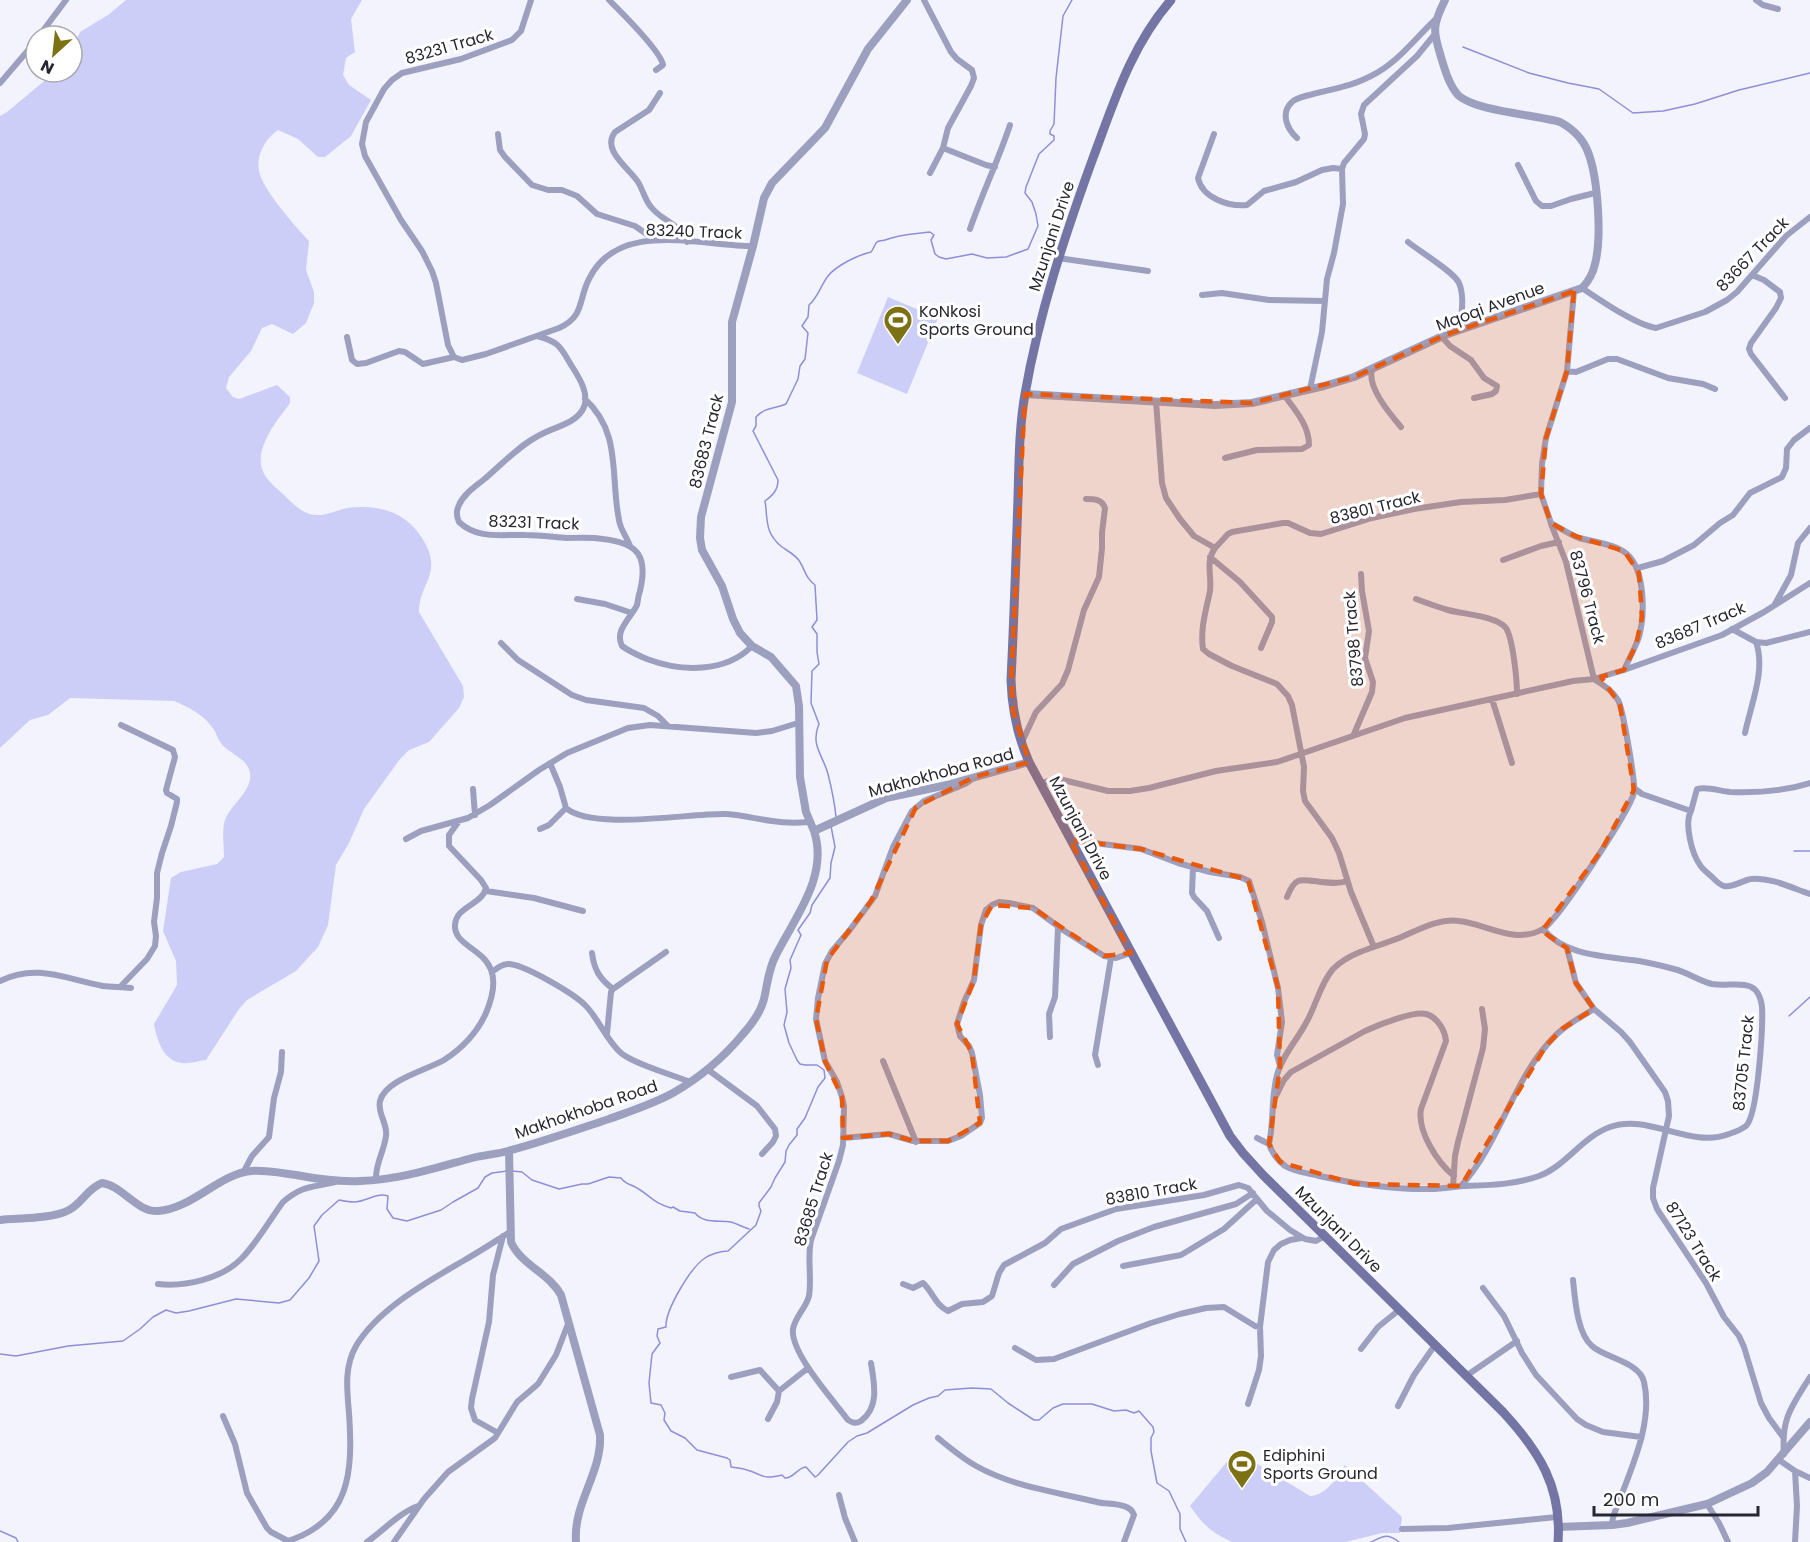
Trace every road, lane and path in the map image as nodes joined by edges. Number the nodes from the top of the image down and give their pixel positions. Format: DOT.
graph roads {
  1 [pos="66,0"];
  2 [pos="531,0"];
  3 [pos="609,0"];
  4 [pos="907,0"];
  5 [pos="924,0"];
  6 [pos="1171,0"];
  7 [pos="1445,0"];
  8 [pos="1756,0"];
  9 [pos="1778,9"];
  10 [pos="1437,18"];
  11 [pos="48,24"];
  12 [pos="1435,34"];
  13 [pos="24,55"];
  14 [pos="656,70"];
  15 [pos="0,83"];
  16 [pos="660,93"];
  17 [pos="1010,125"];
  18 [pos="498,134"];
  19 [pos="1214,134"];
  20 [pos="1297,138"];
  21 [pos="943,148"];
  22 [pos="1518,165"];
  23 [pos="995,167"];
  24 [pos="1342,169"];
  25 [pos="930,173"];
  26 [pos="1595,193"];
  27 [pos="1810,217"];
  28 [pos="970,229"];
  29 [pos="656,240"];
  30 [pos="687,242"];
  31 [pos="1408,242"];
  32 [pos="753,246"];
  33 [pos="1058,258"];
  34 [pos="1148,271"];
  35 [pos="1752,275"];
  36 [pos="1582,288"];
  37 [pos="1574,291"];
  38 [pos="1202,295"];
  39 [pos="1325,301"];
  40 [pos="1460,330"];
  41 [pos="537,336"];
  42 [pos="347,337"];
  43 [pos="1442,337"];
  44 [pos="454,357"];
  45 [pos="1372,369"];
  46 [pos="1567,371"];
  47 [pos="1310,389"];
  48 [pos="1715,390"];
  49 [pos="1025,394"];
  50 [pos="1284,395"];
  51 [pos="1474,398"];
  52 [pos="1785,398"];
  53 [pos="585,399"];
  54 [pos="1156,401"];
  55 [pos="1401,427"];
  56 [pos="1810,428"];
  57 [pos="1225,458"];
  58 [pos="1541,494"];
  59 [pos="1086,499"];
  60 [pos="1551,523"];
  61 [pos="1810,528"];
  62 [pos="1559,542"];
  63 [pos="630,546"];
  64 [pos="1215,548"];
  65 [pos="1210,557"];
  66 [pos="1503,560"];
  67 [pos="1638,568"];
  68 [pos="1361,574"];
  69 [pos="1810,583"];
  70 [pos="577,598"];
  71 [pos="1416,599"];
  72 [pos="1775,604"];
  73 [pos="632,613"];
  74 [pos="1732,629"];
  75 [pos="1810,632"];
  76 [pos="1756,642"];
  77 [pos="501,643"];
  78 [pos="752,646"];
  79 [pos="1261,648"];
  80 [pos="1624,670"];
  81 [pos="1594,679"];
  82 [pos="1517,694"];
  83 [pos="1492,699"];
  84 [pos="798,723"];
  85 [pos="121,725"];
  86 [pos="669,727"];
  87 [pos="1744,733"];
  88 [pos="1354,734"];
  89 [pos="1021,743"];
  90 [pos="1300,755"];
  91 [pos="1029,762"];
  92 [pos="1512,763"];
  93 [pos="550,764"];
  94 [pos="974,777"];
  95 [pos="1040,783"];
  96 [pos="1810,783"];
  97 [pos="1634,788"];
  98 [pos="473,789"];
  99 [pos="566,808"];
  100 [pos="1691,812"];
  101 [pos="475,815"];
  102 [pos="459,821"];
  103 [pos="809,822"];
  104 [pos="540,829"];
  105 [pos="814,831"];
  106 [pos="406,839"];
  107 [pos="1071,840"];
  108 [pos="1193,867"];
  109 [pos="1347,881"];
  110 [pos="486,891"];
  111 [pos="1810,894"];
  112 [pos="1287,897"];
  113 [pos="583,911"];
  114 [pos="1058,927"];
  115 [pos="1543,929"];
  116 [pos="1219,938"];
  117 [pos="1374,947"];
  118 [pos="1567,948"];
  119 [pos="666,952"];
  120 [pos="592,953"];
  121 [pos="1131,953"];
  122 [pos="1111,958"];
  123 [pos="492,972"];
  124 [pos="0,981"];
  125 [pos="120,987"];
  126 [pos="132,988"];
  127 [pos="613,989"];
  128 [pos="1482,1009"];
  129 [pos="1594,1009"];
  130 [pos="607,1035"];
  131 [pos="1050,1037"];
  132 [pos="282,1052"];
  133 [pos="883,1061"];
  134 [pos="1098,1065"];
  135 [pos="1280,1067"];
  136 [pos="706,1069"];
  137 [pos="690,1082"];
  138 [pos="1274,1099"];
  139 [pos="1665,1131"];
  140 [pos="843,1138"];
  141 [pos="1257,1138"];
  142 [pos="916,1142"];
  143 [pos="1269,1144"];
  144 [pos="509,1151"];
  145 [pos="762,1154"];
  146 [pos="243,1173"];
  147 [pos="1454,1176"];
  148 [pos="376,1180"];
  149 [pos="338,1181"];
  150 [pos="1457,1187"];
  151 [pos="1255,1196"];
  152 [pos="0,1220"];
  153 [pos="506,1234"];
  154 [pos="1325,1236"];
  155 [pos="1303,1238"];
  156 [pos="1123,1266"];
  157 [pos="1573,1281"];
  158 [pos="158,1284"];
  159 [pos="903,1284"];
  160 [pos="1054,1285"];
  161 [pos="1483,1288"];
  162 [pos="1399,1310"];
  163 [pos="569,1321"];
  164 [pos="1260,1327"];
  165 [pos="1516,1341"];
  166 [pos="1435,1345"];
  167 [pos="1016,1348"];
  168 [pos="1361,1349"];
  169 [pos="871,1363"];
  170 [pos="808,1368"];
  171 [pos="1466,1376"];
  172 [pos="731,1377"];
  173 [pos="1810,1377"];
  174 [pos="779,1391"];
  175 [pos="1248,1404"];
  176 [pos="1398,1406"];
  177 [pos="223,1416"];
  178 [pos="768,1419"];
  179 [pos="1810,1422"];
  180 [pos="1807,1429"];
  181 [pos="498,1433"];
  182 [pos="1641,1437"];
  183 [pos="1783,1437"];
  184 [pos="938,1438"];
  185 [pos="1782,1457"];
  186 [pos="1796,1471"];
  187 [pos="1810,1478"];
  188 [pos="838,1495"];
  189 [pos="1707,1504"];
  190 [pos="419,1506"];
  191 [pos="1558,1522"];
  192 [pos="1612,1525"];
  193 [pos="1401,1529"];
  194 [pos="287,1541"];
  195 [pos="367,1542"];
  196 [pos="394,1542"];
  197 [pos="576,1542"];
  198 [pos="855,1542"];
  199 [pos="1124,1542"];
  200 [pos="1558,1542"];
  201 [pos="1728,1542"];
  202 [pos="1795,1542"];
  1 -- 11 [label="street"];
  2 -- 44 [label="street, 83231 Track"];
  3 -- 14 [label="street"];
  4 -- 32 [label="street, 83683 Track"];
  5 -- 21 [label="street"];
  6 -- 33 [label="main road, Mzunjani Drive"];
  7 -- 10 [label="street"];
  8 -- 9 [label="street"];
  10 -- 12 [label="street"];
  10 -- 20 [label="street"];
  12 -- 24 [label="street"];
  12 -- 26 [label="street"];
  13 -- 15 [label="street"];
  16 -- 30 [label="street"];
  17 -- 23 [label="street"];
  18 -- 29 [label="street"];
  19 -- 24 [label="street"];
  21 -- 23 [label="street"];
  21 -- 25 [label="street"];
  22 -- 26 [label="street"];
  23 -- 28 [label="street"];
  24 -- 39 [label="street"];
  26 -- 36 [label="street"];
  27 -- 35 [label="street, 83667 Track"];
  29 -- 30 [label="street, 83240 Track"];
  29 -- 41 [label="street, 83240 Track"];
  30 -- 32 [label="street, 83240 Track"];
  31 -- 40 [label="street"];
  32 -- 78 [label="street, 83683 Track"];
  33 -- 34 [label="street"];
  33 -- 49 [label="main road, Mzunjani Drive"];
  35 -- 36 [label="street, 83667 Track"];
  35 -- 52 [label="street"];
  36 -- 37 [label="street, Mqoqi Avenue"];
  37 -- 40 [label="street, Mqoqi Avenue"];
  37 -- 46 [label="street"];
  38 -- 39 [label="street"];
  39 -- 47 [label="street"];
  40 -- 43 [label="street, Mqoqi Avenue"];
  41 -- 44 [label="street"];
  41 -- 53 [label="street"];
  42 -- 44 [label="street"];
  43 -- 45 [label="street, Mqoqi Avenue"];
  43 -- 51 [label="street"];
  45 -- 47 [label="street, Mqoqi Avenue"];
  45 -- 55 [label="street"];
  46 -- 48 [label="street"];
  46 -- 58 [label="street"];
  47 -- 50 [label="street, Mqoqi Avenue"];
  49 -- 54 [label="street, Mqoqi Avenue"];
  49 -- 89 [label="main road, Mzunjani Drive"];
  50 -- 54 [label="street, Mqoqi Avenue"];
  50 -- 57 [label="street"];
  53 -- 63 [label="street"];
  53 -- 63 [label="street, 83231 Track"];
  54 -- 64 [label="street"];
  56 -- 67 [label="street"];
  58 -- 60 [label="street, 83796 Track"];
  58 -- 64 [label="street, 83801 Track"];
  59 -- 89 [label="street"];
  60 -- 62 [label="street, 83796 Track"];
  60 -- 67 [label="street"];
  61 -- 72 [label="street"];
  62 -- 66 [label="street"];
  62 -- 81 [label="street, 83796 Track"];
  63 -- 73 [label="street"];
  64 -- 65 [label="street"];
  65 -- 79 [label="street"];
  65 -- 90 [label="street"];
  67 -- 80 [label="street"];
  68 -- 88 [label="street, 83798 Track"];
  69 -- 72 [label="street, 83687 Track"];
  70 -- 73 [label="street"];
  71 -- 82 [label="street"];
  72 -- 74 [label="street, 83687 Track"];
  73 -- 78 [label="street"];
  74 -- 76 [label="street"];
  74 -- 80 [label="street, 83687 Track"];
  75 -- 76 [label="street"];
  76 -- 87 [label="street"];
  77 -- 86 [label="street"];
  78 -- 84 [label="street, 83683 Track"];
  80 -- 81 [label="street, 83687 Track"];
  81 -- 82 [label="street, 83687 Track"];
  81 -- 97 [label="street"];
  82 -- 83 [label="street, 83687 Track"];
  83 -- 88 [label="street, 83687 Track"];
  83 -- 92 [label="street"];
  84 -- 86 [label="street"];
  84 -- 103 [label="street, 83683 Track"];
  85 -- 125 [label="street"];
  86 -- 93 [label="street"];
  88 -- 90 [label="street, 83687 Track"];
  89 -- 91 [label="main road, Mzunjani Drive"];
  90 -- 95 [label="street, 83687 Track"];
  90 -- 109 [label="street"];
  91 -- 94 [label="street, Makhokhoba Road"];
  91 -- 95 [label="main road, Mzunjani Drive"];
  93 -- 99 [label="street"];
  93 -- 101 [label="street"];
  94 -- 105 [label="street, Makhokhoba Road"];
  94 -- 140 [label="street, 83685 Track"];
  95 -- 107 [label="main road, Mzunjani Drive"];
  96 -- 100 [label="street"];
  97 -- 100 [label="street"];
  97 -- 115 [label="street"];
  98 -- 101 [label="street"];
  99 -- 103 [label="street"];
  99 -- 104 [label="street"];
  100 -- 111 [label="street"];
  101 -- 102 [label="street"];
  102 -- 106 [label="street"];
  102 -- 110 [label="street"];
  103 -- 105 [label="street, 83683 Track"];
  105 -- 136 [label="street, Makhokhoba Road"];
  107 -- 108 [label="street"];
  107 -- 121 [label="main road, Mzunjani Drive"];
  108 -- 116 [label="street"];
  108 -- 135 [label="street"];
  109 -- 112 [label="street"];
  109 -- 117 [label="street"];
  110 -- 113 [label="street"];
  110 -- 123 [label="street"];
  114 -- 122 [label="street"];
  114 -- 131 [label="street"];
  114 -- 142 [label="street"];
  115 -- 117 [label="street"];
  115 -- 118 [label="street, 83705 Track"];
  117 -- 135 [label="street"];
  118 -- 129 [label="street, 87123 Track"];
  118 -- 139 [label="street, 83705 Track"];
  119 -- 127 [label="street"];
  120 -- 127 [label="street"];
  121 -- 122 [label="street"];
  121 -- 154 [label="main road, Mzunjani Drive"];
  122 -- 134 [label="street"];
  123 -- 130 [label="street"];
  123 -- 148 [label="street"];
  124 -- 125 [label="street"];
  125 -- 126 [label="street"];
  127 -- 130 [label="street"];
  128 -- 147 [label="street"];
  129 -- 139 [label="street, 87123 Track"];
  129 -- 150 [label="street"];
  130 -- 137 [label="street"];
  132 -- 146 [label="street"];
  133 -- 142 [label="street"];
  135 -- 138 [label="street"];
  136 -- 137 [label="street, Makhokhoba Road"];
  136 -- 145 [label="street"];
  137 -- 144 [label="street, Makhokhoba Road"];
  138 -- 143 [label="street"];
  138 -- 147 [label="street"];
  139 -- 150 [label="street, 83705 Track"];
  139 -- 183 [label="street, 87123 Track"];
  140 -- 142 [label="street"];
  140 -- 170 [label="street, 83685 Track"];
  141 -- 143 [label="street, 83705 Track"];
  143 -- 150 [label="street, 83705 Track"];
  144 -- 148 [label="street, Makhokhoba Road"];
  144 -- 153 [label="street"];
  146 -- 149 [label="street, Makhokhoba Road"];
  146 -- 152 [label="street, Makhokhoba Road"];
  147 -- 150 [label="street"];
  148 -- 149 [label="street, Makhokhoba Road"];
  149 -- 158 [label="street"];
  151 -- 155 [label="street"];
  151 -- 156 [label="street"];
  151 -- 159 [label="street, 83810 Track"];
  151 -- 160 [label="street"];
  153 -- 163 [label="street"];
  153 -- 181 [label="street"];
  153 -- 194 [label="street"];
  154 -- 155 [label="street"];
  154 -- 162 [label="main road, Mzunjani Drive"];
  155 -- 164 [label="street"];
  157 -- 182 [label="street"];
  161 -- 165 [label="street"];
  162 -- 166 [label="main road, Mzunjani Drive"];
  162 -- 168 [label="street"];
  163 -- 181 [label="street"];
  163 -- 197 [label="street"];
  164 -- 167 [label="street"];
  164 -- 175 [label="street"];
  165 -- 171 [label="street"];
  165 -- 182 [label="street"];
  166 -- 171 [label="main road, Mzunjani Drive"];
  166 -- 176 [label="street"];
  169 -- 170 [label="street, 83685 Track"];
  170 -- 174 [label="street"];
  171 -- 191 [label="main road, Mzunjani Drive"];
  172 -- 174 [label="street"];
  173 -- 183 [label="street"];
  174 -- 178 [label="street"];
  177 -- 194 [label="street"];
  179 -- 180 [label="street"];
  180 -- 185 [label="street"];
  181 -- 190 [label="street"];
  182 -- 192 [label="street"];
  183 -- 185 [label="street"];
  184 -- 199 [label="street"];
  185 -- 186 [label="street"];
  185 -- 189 [label="street"];
  186 -- 187 [label="street"];
  186 -- 202 [label="street"];
  188 -- 198 [label="street"];
  189 -- 192 [label="street"];
  189 -- 201 [label="street"];
  190 -- 195 [label="street"];
  190 -- 196 [label="street"];
  191 -- 192 [label="street"];
  191 -- 193 [label="street"];
  191 -- 200 [label="main road, Mzunjani Drive"];
}
